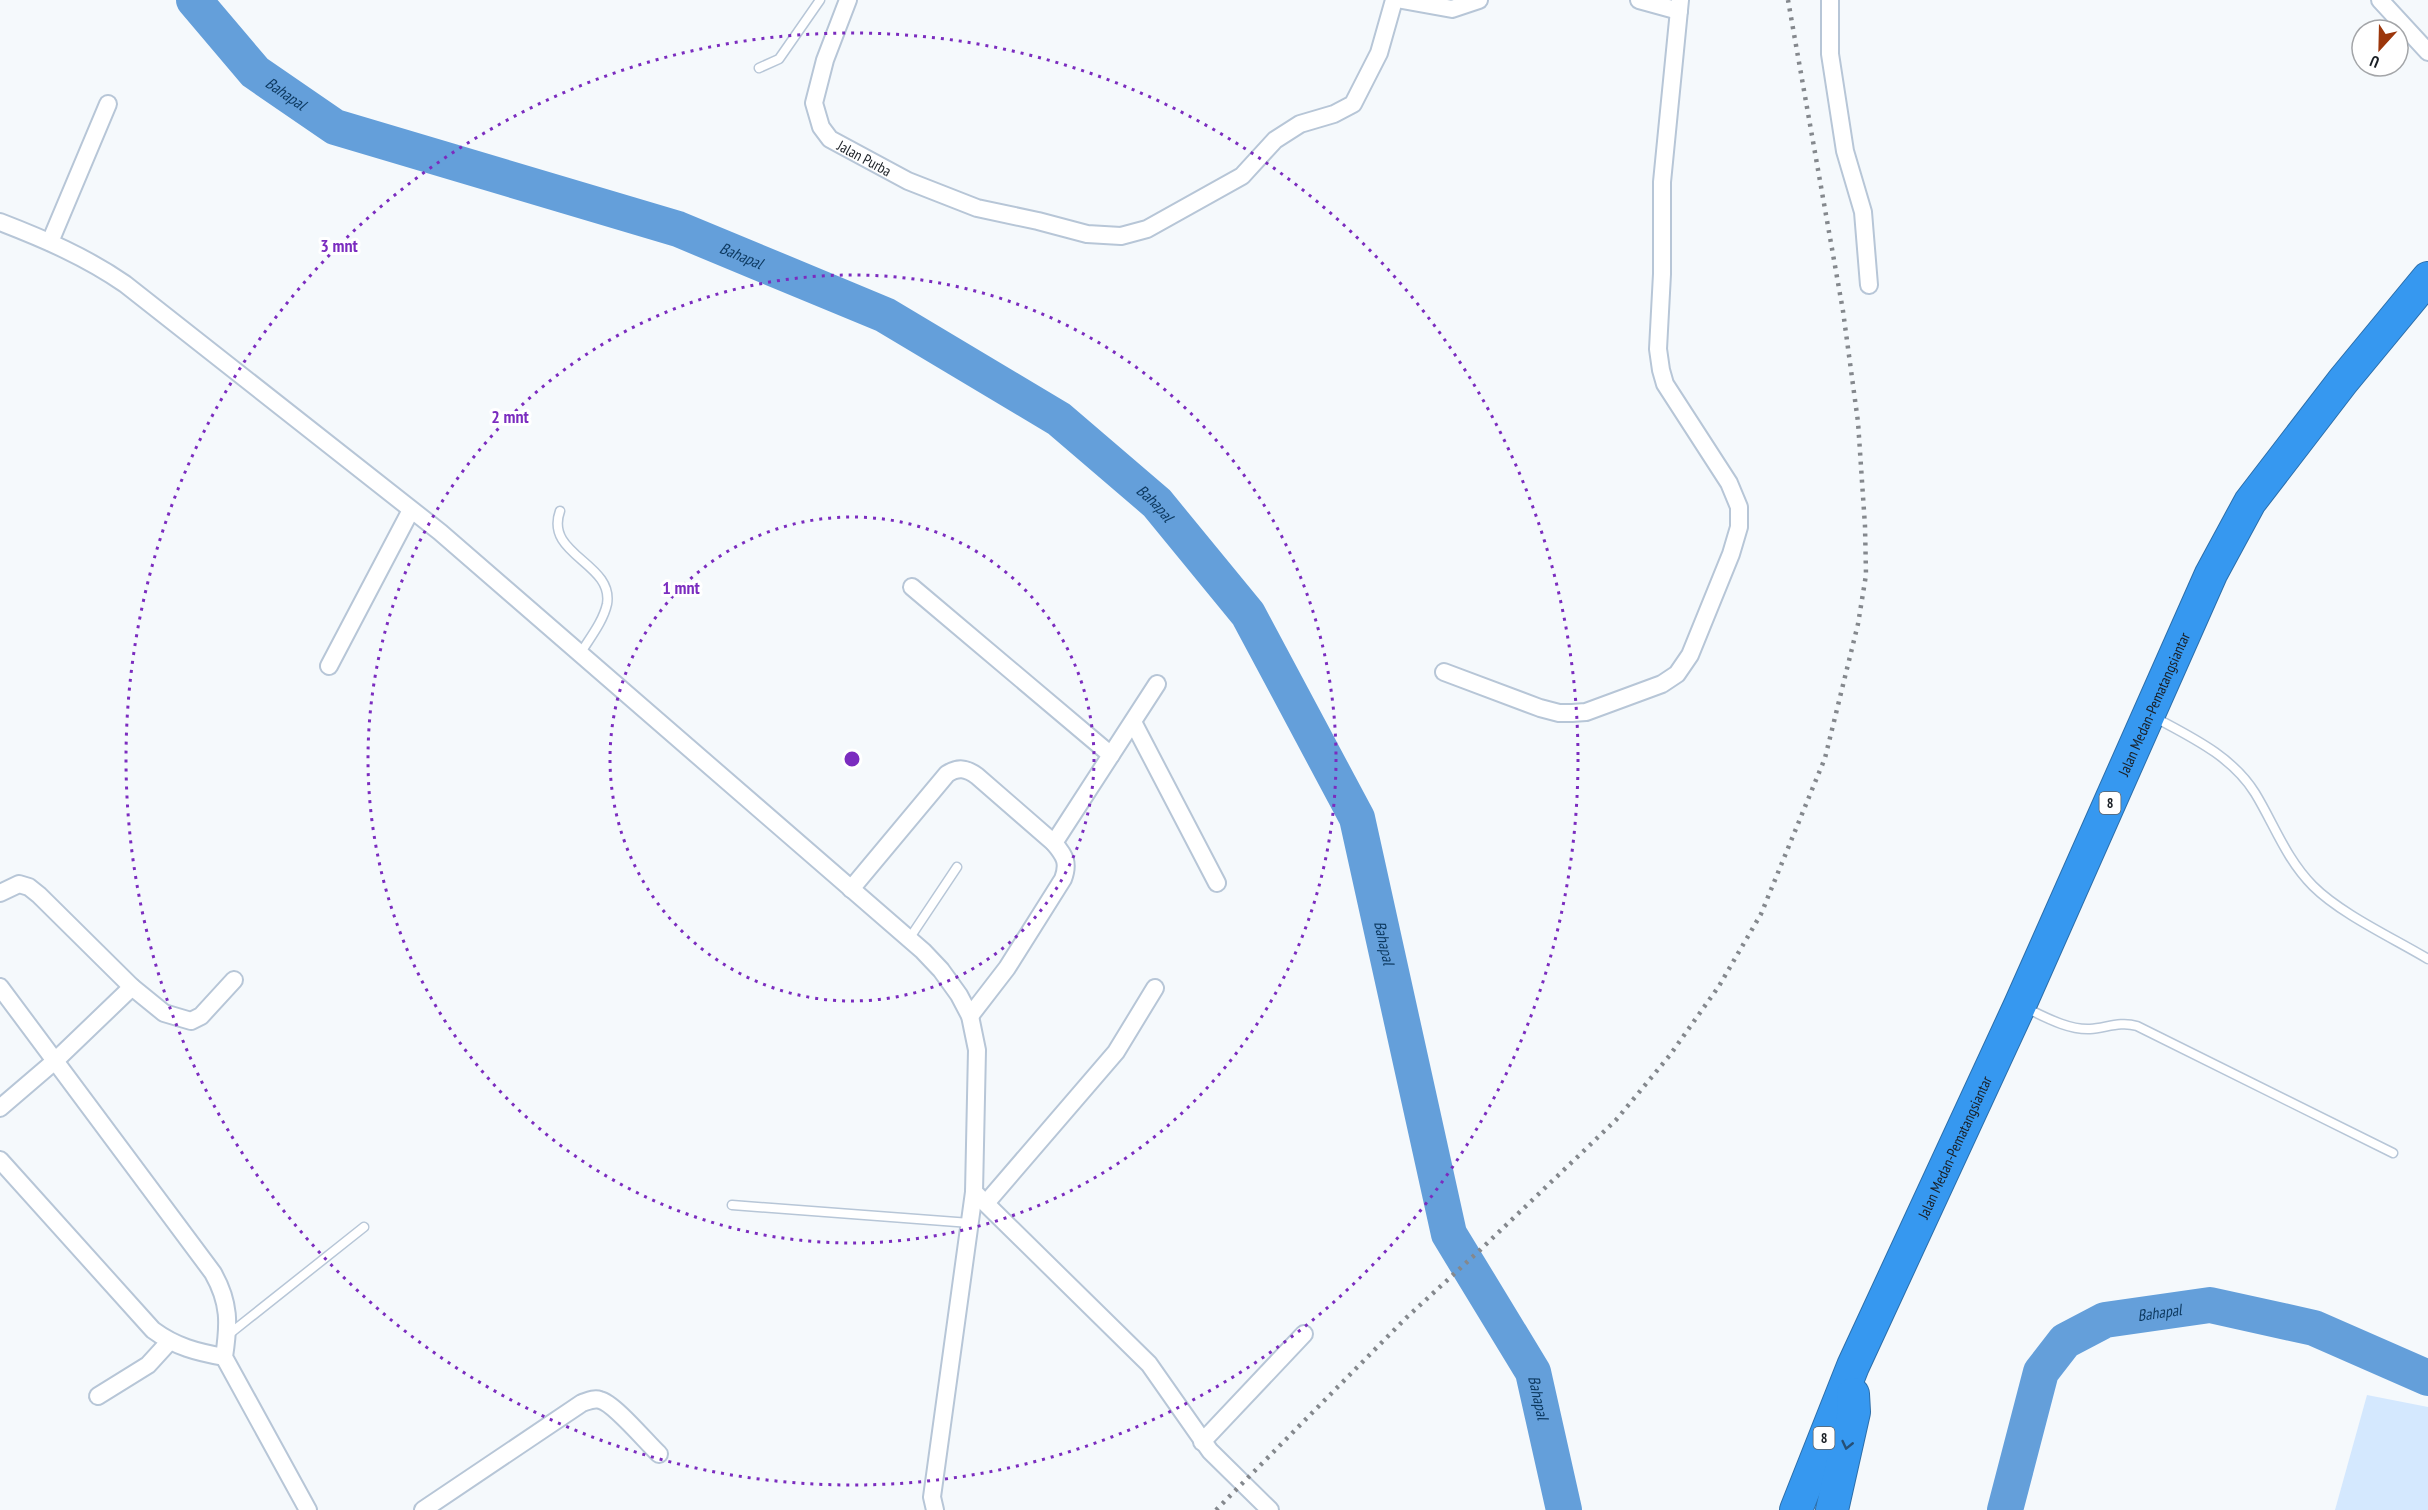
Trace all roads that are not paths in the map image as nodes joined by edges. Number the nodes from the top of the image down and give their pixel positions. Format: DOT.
graph roads {
  1 [pos="820,0"];
  2 [pos="1394,0"];
  3 [pos="1402,0"];
  4 [pos="1479,0"];
  5 [pos="1639,0"];
  6 [pos="1830,0"];
  7 [pos="2380,0"];
  8 [pos="845,1"];
  9 [pos="1680,6"];
  10 [pos="2428,52"];
  11 [pos="759,68"];
  12 [pos="108,104"];
  13 [pos="0,222"];
  14 [pos="50,242"];
  15 [pos="2428,278"];
  16 [pos="1869,285"];
  17 [pos="411,510"];
  18 [pos="560,511"];
  19 [pos="912,586"];
  20 [pos="579,654"];
  21 [pos="329,666"];
  22 [pos="1444,672"];
  23 [pos="1157,684"];
  24 [pos="2150,715"];
  25 [pos="1132,722"];
  26 [pos="1112,755"];
  27 [pos="1054,843"];
  28 [pos="957,867"];
  29 [pos="1217,883"];
  30 [pos="851,889"];
  31 [pos="0,893"];
  32 [pos="909,939"];
  33 [pos="2428,959"];
  34 [pos="234,980"];
  35 [pos="0,987"];
  36 [pos="132,987"];
  37 [pos="1155,988"];
  38 [pos="2020,1005"];
  39 [pos="970,1016"];
  40 [pos="56,1060"];
  41 [pos="0,1108"];
  42 [pos="2393,1153"];
  43 [pos="0,1160"];
  44 [pos="980,1197"];
  45 [pos="732,1205"];
  46 [pos="970,1222"];
  47 [pos="364,1227"];
  48 [pos="1304,1334"];
  49 [pos="228,1335"];
  50 [pos="169,1342"];
  51 [pos="224,1357"];
  52 [pos="1853,1366"];
  53 [pos="98,1396"];
  54 [pos="1202,1442"];
  55 [pos="658,1454"];
  56 [pos="308,1510"];
  57 [pos="423,1510"];
  58 [pos="935,1510"];
  59 [pos="1270,1510"];
  60 [pos="1796,1510"];
  61 [pos="1832,1510"];
  1 -- 11 [label="lane"];
  2 -- 8 [label="street, Jalan Purba"];
  3 -- 4 [label="street"];
  5 -- 9 [label="street"];
  6 -- 16 [label="street"];
  7 -- 10 [label="street"];
  9 -- 22 [label="street"];
  12 -- 14 [label="street"];
  13 -- 14 [label="street"];
  14 -- 17 [label="street"];
  15 -- 24 [label="highway, Jalan Medan-Pematangsiantar / 8"];
  17 -- 20 [label="street"];
  17 -- 21 [label="street"];
  18 -- 20 [label="lane"];
  19 -- 26 [label="street"];
  20 -- 30 [label="street"];
  23 -- 25 [label="street"];
  24 -- 33 [label="lane"];
  24 -- 38 [label="highway, Jalan Medan-Pematangsiantar / 8"];
  25 -- 26 [label="street"];
  25 -- 29 [label="street"];
  26 -- 27 [label="street"];
  27 -- 30 [label="street"];
  27 -- 39 [label="street"];
  28 -- 32 [label="lane"];
  30 -- 32 [label="street"];
  31 -- 36 [label="street"];
  32 -- 39 [label="street"];
  34 -- 36 [label="street"];
  35 -- 40 [label="street"];
  36 -- 40 [label="street"];
  37 -- 44 [label="street"];
  38 -- 42 [label="lane"];
  38 -- 52 [label="highway, Jalan Medan-Pematangsiantar / 8"];
  39 -- 44 [label="street"];
  40 -- 41 [label="street"];
  40 -- 49 [label="street"];
  43 -- 50 [label="street"];
  44 -- 46 [label="street"];
  44 -- 54 [label="street"];
  45 -- 46 [label="lane"];
  46 -- 58 [label="street"];
  47 -- 49 [label="lane"];
  48 -- 54 [label="street"];
  49 -- 51 [label="street"];
  50 -- 51 [label="street"];
  50 -- 53 [label="street"];
  51 -- 56 [label="street"];
  52 -- 60 [label="highway, 8"];
  52 -- 61 [label="highway, 8, one-way"];
  54 -- 59 [label="street"];
  55 -- 57 [label="street"];
}
